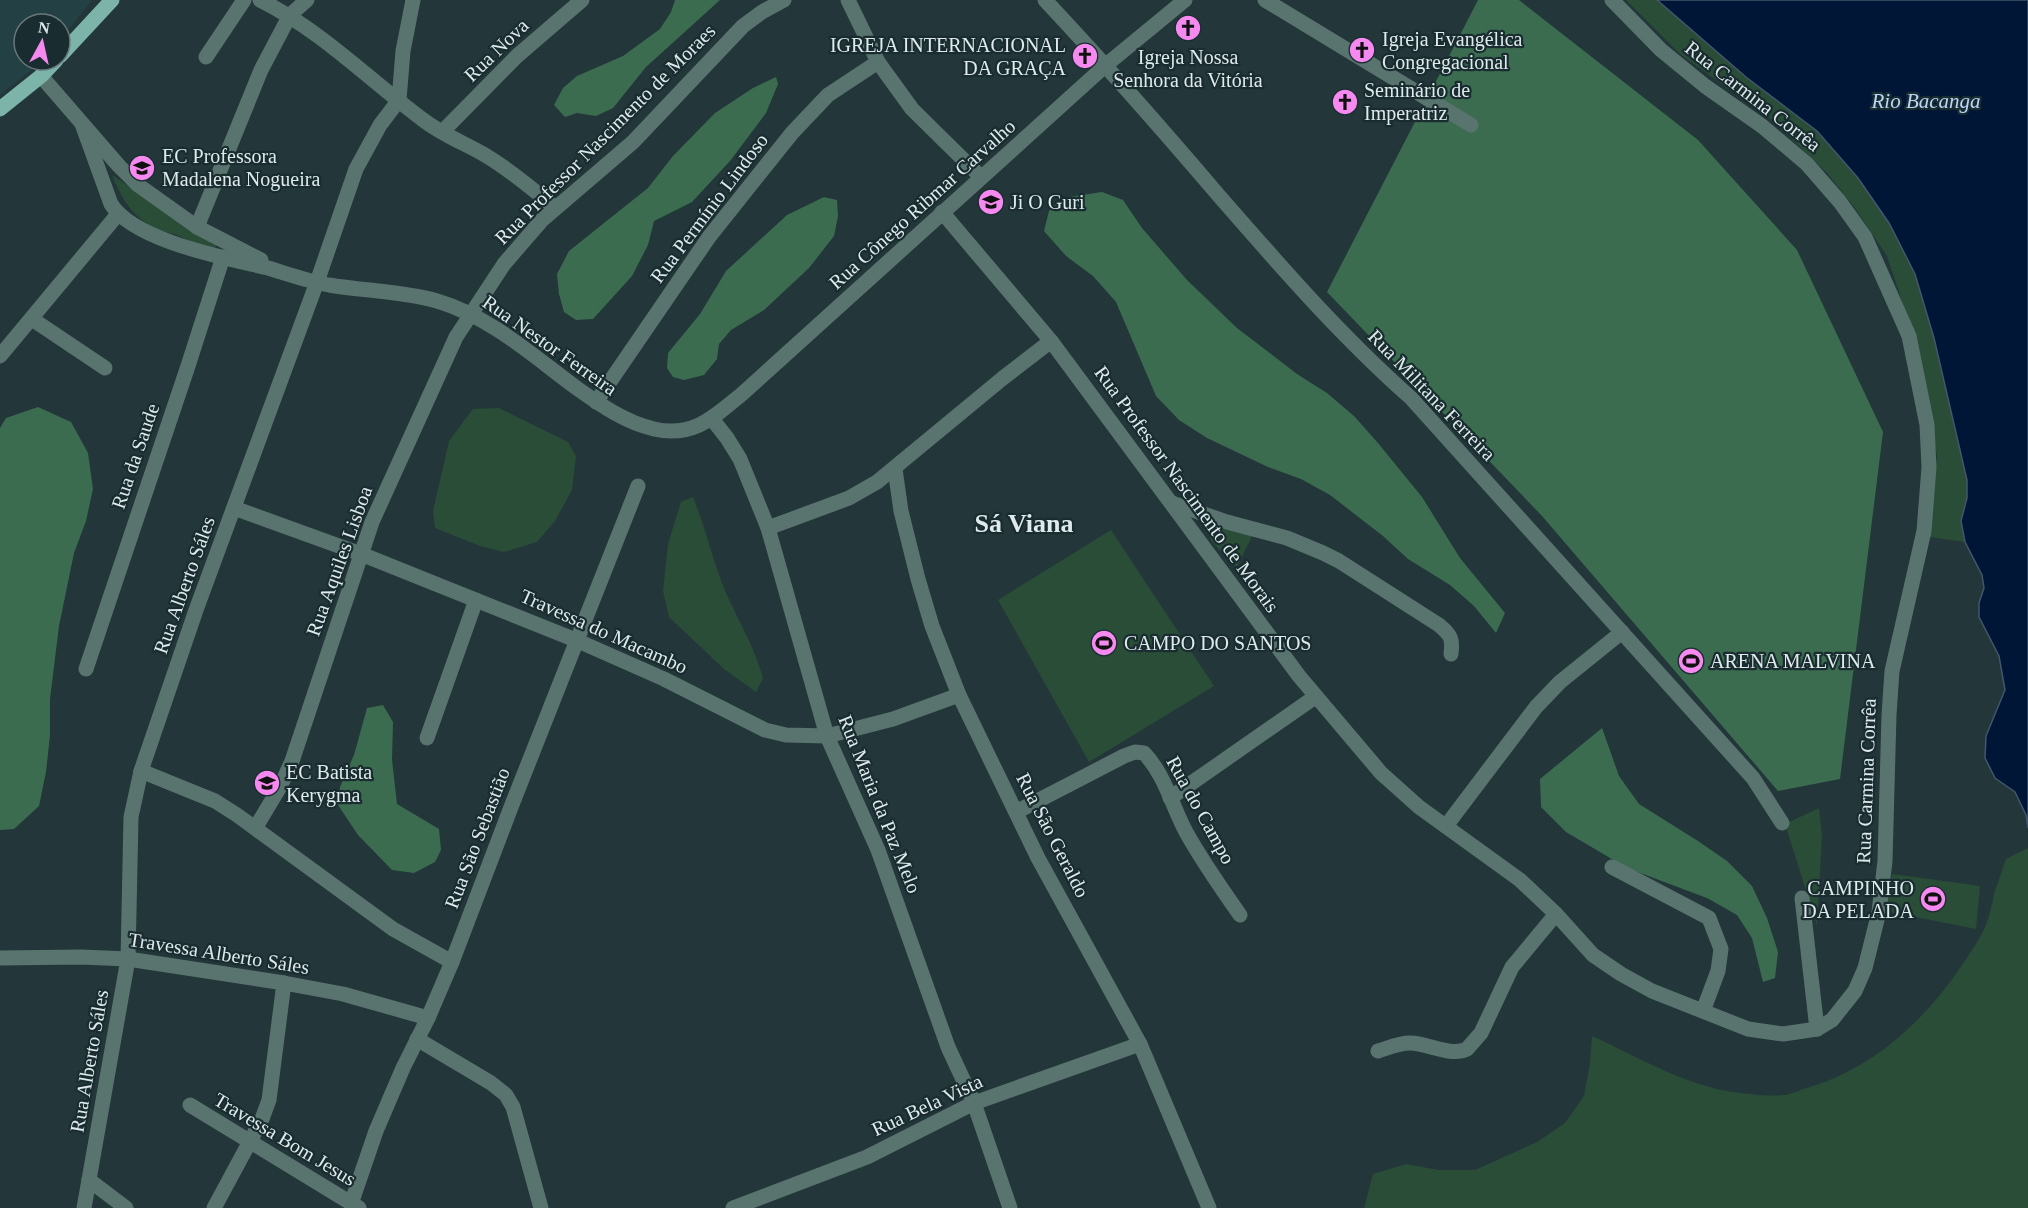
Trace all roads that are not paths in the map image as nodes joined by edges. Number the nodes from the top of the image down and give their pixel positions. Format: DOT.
graph roads {
  1 [pos="112,0"];
  2 [pos="244,0"];
  3 [pos="260,0"];
  4 [pos="307,0"];
  5 [pos="413,0"];
  6 [pos="582,0"];
  7 [pos="784,0"];
  8 [pos="848,0"];
  9 [pos="1045,0"];
  10 [pos="1185,0"];
  11 [pos="1265,0"];
  12 [pos="1612,0"];
  13 [pos="290,15"];
  14 [pos="72,43"];
  15 [pos="206,57"];
  16 [pos="878,62"];
  17 [pos="1106,65"];
  18 [pos="45,72"];
  19 [pos="41,76"];
  20 [pos="399,100"];
  21 [pos="0,109"];
  22 [pos="82,124"];
  23 [pos="1471,125"];
  24 [pos="442,132"];
  25 [pos="981,177"];
  26 [pos="555,208"];
  27 [pos="942,212"];
  28 [pos="118,214"];
  29 [pos="197,227"];
  30 [pos="223,257"];
  31 [pos="288,274"];
  32 [pos="317,282"];
  33 [pos="470,313"];
  34 [pos="32,319"];
  35 [pos="1051,341"];
  36 [pos="0,356"];
  37 [pos="105,368"];
  38 [pos="596,402"];
  39 [pos="712,419"];
  40 [pos="682,432"];
  41 [pos="895,469"];
  42 [pos="638,486"];
  43 [pos="1172,503"];
  44 [pos="234,508"];
  45 [pos="768,528"];
  46 [pos="362,554"];
  47 [pos="476,600"];
  48 [pos="1622,632"];
  49 [pos="578,641"];
  50 [pos="1451,654"];
  51 [pos="86,669"];
  52 [pos="959,695"];
  53 [pos="1315,697"];
  54 [pos="827,736"];
  55 [pos="427,738"];
  56 [pos="141,771"];
  57 [pos="1170,798"];
  58 [pos="1016,812"];
  59 [pos="1782,823"];
  60 [pos="1446,826"];
  61 [pos="256,827"];
  62 [pos="1612,867"];
  63 [pos="1802,898"];
  64 [pos="1556,914"];
  65 [pos="1240,915"];
  66 [pos="0,958"];
  67 [pos="128,959"];
  68 [pos="452,963"];
  69 [pos="284,983"];
  70 [pos="1652,991"];
  71 [pos="1703,1011"];
  72 [pos="428,1018"];
  73 [pos="1816,1029"];
  74 [pos="417,1039"];
  75 [pos="1140,1044"];
  76 [pos="1378,1052"];
  77 [pos="974,1103"];
  78 [pos="189,1105"];
  79 [pos="250,1142"];
  80 [pos="89,1180"];
  81 [pos="355,1206"];
  82 [pos="84,1208"];
  83 [pos="126,1208"];
  84 [pos="214,1208"];
  85 [pos="542,1208"];
  86 [pos="733,1208"];
  87 [pos="1010,1208"];
  88 [pos="1209,1208"];
  1 -- 14 [label="main road"];
  2 -- 15 [label="street"];
  3 -- 13 [label="street"];
  4 -- 13 [label="street"];
  5 -- 20 [label="street"];
  6 -- 24 [label="street, Rua Nova"];
  7 -- 26 [label="street, Rua Professor Nascimento de Moraes"];
  8 -- 16 [label="street"];
  9 -- 17 [label="street, Rua Militana Ferreira"];
  10 -- 17 [label="street, Rua Cônego Ribmar Carvalho"];
  11 -- 23 [label="street"];
  12 -- 73 [label="street, Rua Carmina Corrêa"];
  13 -- 20 [label="street"];
  13 -- 29 [label="street"];
  16 -- 25 [label="street"];
  16 -- 38 [label="street, Rua Permínio Lindoso"];
  17 -- 25 [label="street, Rua Cônego Ribmar Carvalho"];
  17 -- 48 [label="street, Rua Militana Ferreira"];
  18 -- 19 [label="main road"];
  19 -- 21 [label="main road"];
  19 -- 22 [label="street, Rua Nestor Ferreira"];
  20 -- 24 [label="street"];
  20 -- 32 [label="street, Rua Alberto Sáles"];
  22 -- 28 [label="street, Rua Nestor Ferreira"];
  22 -- 29 [label="street, Rua Nestor Ferreira"];
  24 -- 26 [label="street"];
  25 -- 27 [label="street, Rua Cônego Ribmar Carvalho"];
  26 -- 33 [label="street, Rua Professor Nascimento de Moraes"];
  27 -- 35 [label="street, Rua Professor Nascimento de Morais"];
  27 -- 39 [label="street, Rua Cônego Ribmar Carvalho"];
  28 -- 30 [label="street, Rua Nestor Ferreira"];
  28 -- 34 [label="street"];
  29 -- 31 [label="street, Rua Nestor Ferreira"];
  30 -- 31 [label="street, Rua Nestor Ferreira"];
  30 -- 51 [label="street, Rua da Saude"];
  31 -- 32 [label="street, Rua Nestor Ferreira"];
  32 -- 33 [label="street, Rua Nestor Ferreira"];
  32 -- 44 [label="street, Rua Alberto Sáles"];
  33 -- 38 [label="street, Rua Nestor Ferreira"];
  33 -- 46 [label="street, Rua Aquiles Lisboa"];
  34 -- 36 [label="street"];
  34 -- 37 [label="street"];
  35 -- 41 [label="street"];
  35 -- 43 [label="street, Rua Professor Nascimento de Morais"];
  38 -- 40 [label="street, Rua Nestor Ferreira"];
  39 -- 40 [label="street, Rua Cônego Ribmar Carvalho"];
  39 -- 45 [label="street, Rua Maria da Paz Melo"];
  41 -- 45 [label="street"];
  41 -- 52 [label="street, Rua São Geraldo"];
  42 -- 49 [label="street, Rua São Sebastião"];
  43 -- 50 [label="street"];
  43 -- 53 [label="street, Rua Professor Nascimento de Morais"];
  44 -- 46 [label="street, Travessa do Macambo"];
  44 -- 56 [label="street, Rua Alberto Sáles"];
  45 -- 54 [label="street, Rua Maria da Paz Melo"];
  46 -- 47 [label="street, Travessa do Macambo"];
  46 -- 61 [label="street, Rua Aquiles Lisboa"];
  47 -- 49 [label="street, Travessa do Macambo"];
  47 -- 55 [label="street"];
  48 -- 59 [label="street, Rua Militana Ferreira"];
  48 -- 60 [label="street"];
  49 -- 54 [label="street, Travessa do Macambo"];
  49 -- 68 [label="street, Rua São Sebastião"];
  52 -- 54 [label="street, Travessa do Macambo"];
  52 -- 58 [label="street, Rua São Geraldo"];
  53 -- 57 [label="street"];
  53 -- 60 [label="street, Rua Professor Nascimento de Morais"];
  54 -- 77 [label="street, Rua Maria da Paz Melo"];
  56 -- 61 [label="street"];
  56 -- 67 [label="street, Rua Alberto Sáles"];
  57 -- 58 [label="street, Rua do Campo"];
  57 -- 65 [label="street, Rua do Campo"];
  58 -- 75 [label="street, Rua São Geraldo"];
  60 -- 64 [label="street, Rua Professor Nascimento de Morais"];
  61 -- 68 [label="street"];
  62 -- 71 [label="street"];
  63 -- 73 [label="street"];
  64 -- 70 [label="street, Rua Professor Nascimento de Morais"];
  64 -- 76 [label="street"];
  66 -- 67 [label="street, Travessa Alberto Sáles"];
  67 -- 69 [label="street, Travessa Alberto Sáles"];
  67 -- 80 [label="street, Rua Alberto Sáles"];
  68 -- 72 [label="street, Rua São Sebastião"];
  69 -- 72 [label="street, Travessa Alberto Sáles"];
  69 -- 79 [label="street"];
  70 -- 71 [label="street, Rua Carmina Corrêa"];
  71 -- 73 [label="street, Rua Carmina Corrêa"];
  72 -- 74 [label="street, Rua São Sebastião"];
  74 -- 81 [label="street, Rua São Sebastião"];
  74 -- 85 [label="street"];
  75 -- 77 [label="street, Rua Bela Vista"];
  75 -- 88 [label="street, Rua São Geraldo"];
  77 -- 86 [label="street, Rua Bela Vista"];
  77 -- 87 [label="street, Rua Maria da Paz Melo"];
  78 -- 79 [label="street, Travessa Bom Jesus"];
  79 -- 81 [label="street, Travessa Bom Jesus"];
  79 -- 84 [label="street"];
  80 -- 82 [label="street, Rua Alberto Sáles"];
  80 -- 83 [label="street"];
}
